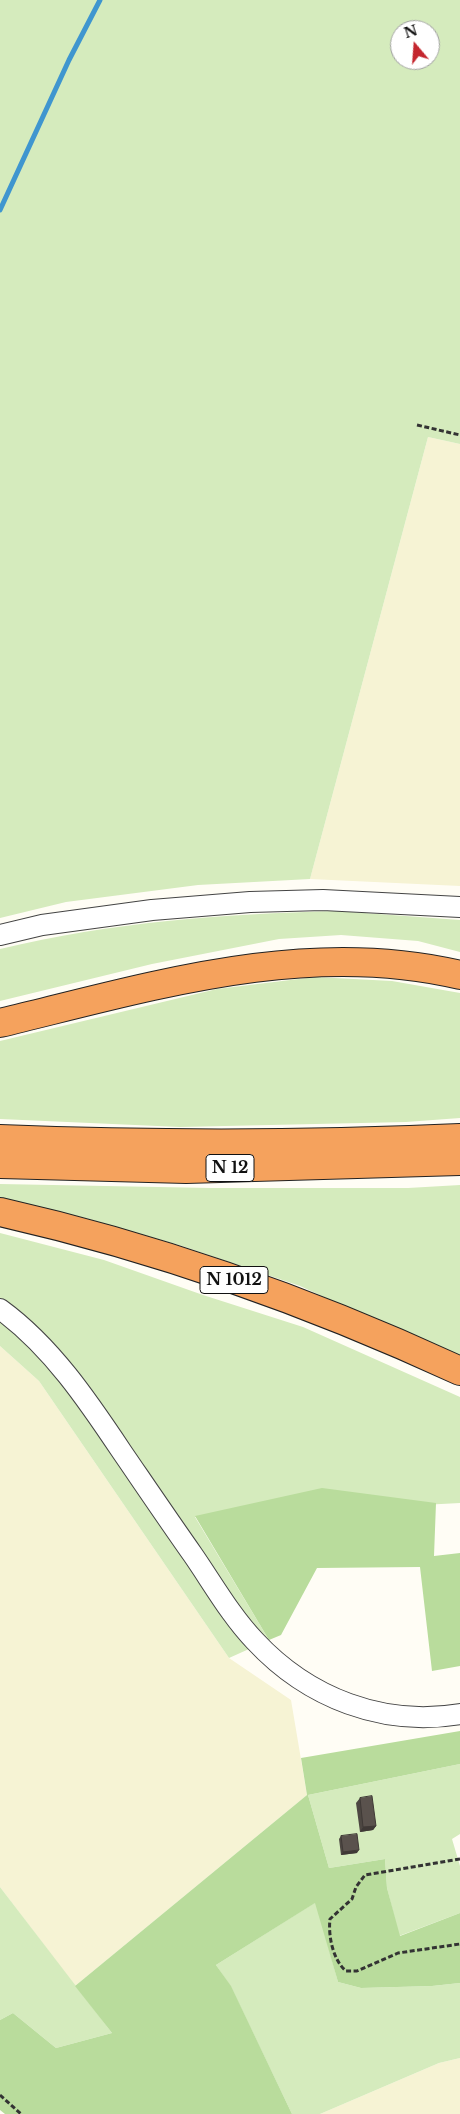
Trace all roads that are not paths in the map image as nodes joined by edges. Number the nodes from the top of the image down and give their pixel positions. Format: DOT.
graph roads {
  1 [pos="460,907"];
  2 [pos="0,934"];
  3 [pos="460,976"];
  4 [pos="0,1023"];
  5 [pos="460,1138"];
  6 [pos="0,1139"];
  7 [pos="460,1162"];
  8 [pos="0,1164"];
  9 [pos="0,1212"];
  10 [pos="0,1309"];
  11 [pos="460,1371"];
  12 [pos="460,1714"];
  1 -- 2 [label="street"];
  3 -- 4 [label="highway"];
  5 -- 6 [label="highway, N 12"];
  7 -- 8 [label="highway, N 12"];
  9 -- 11 [label="highway, N 1012"];
  10 -- 12 [label="street"];
}
